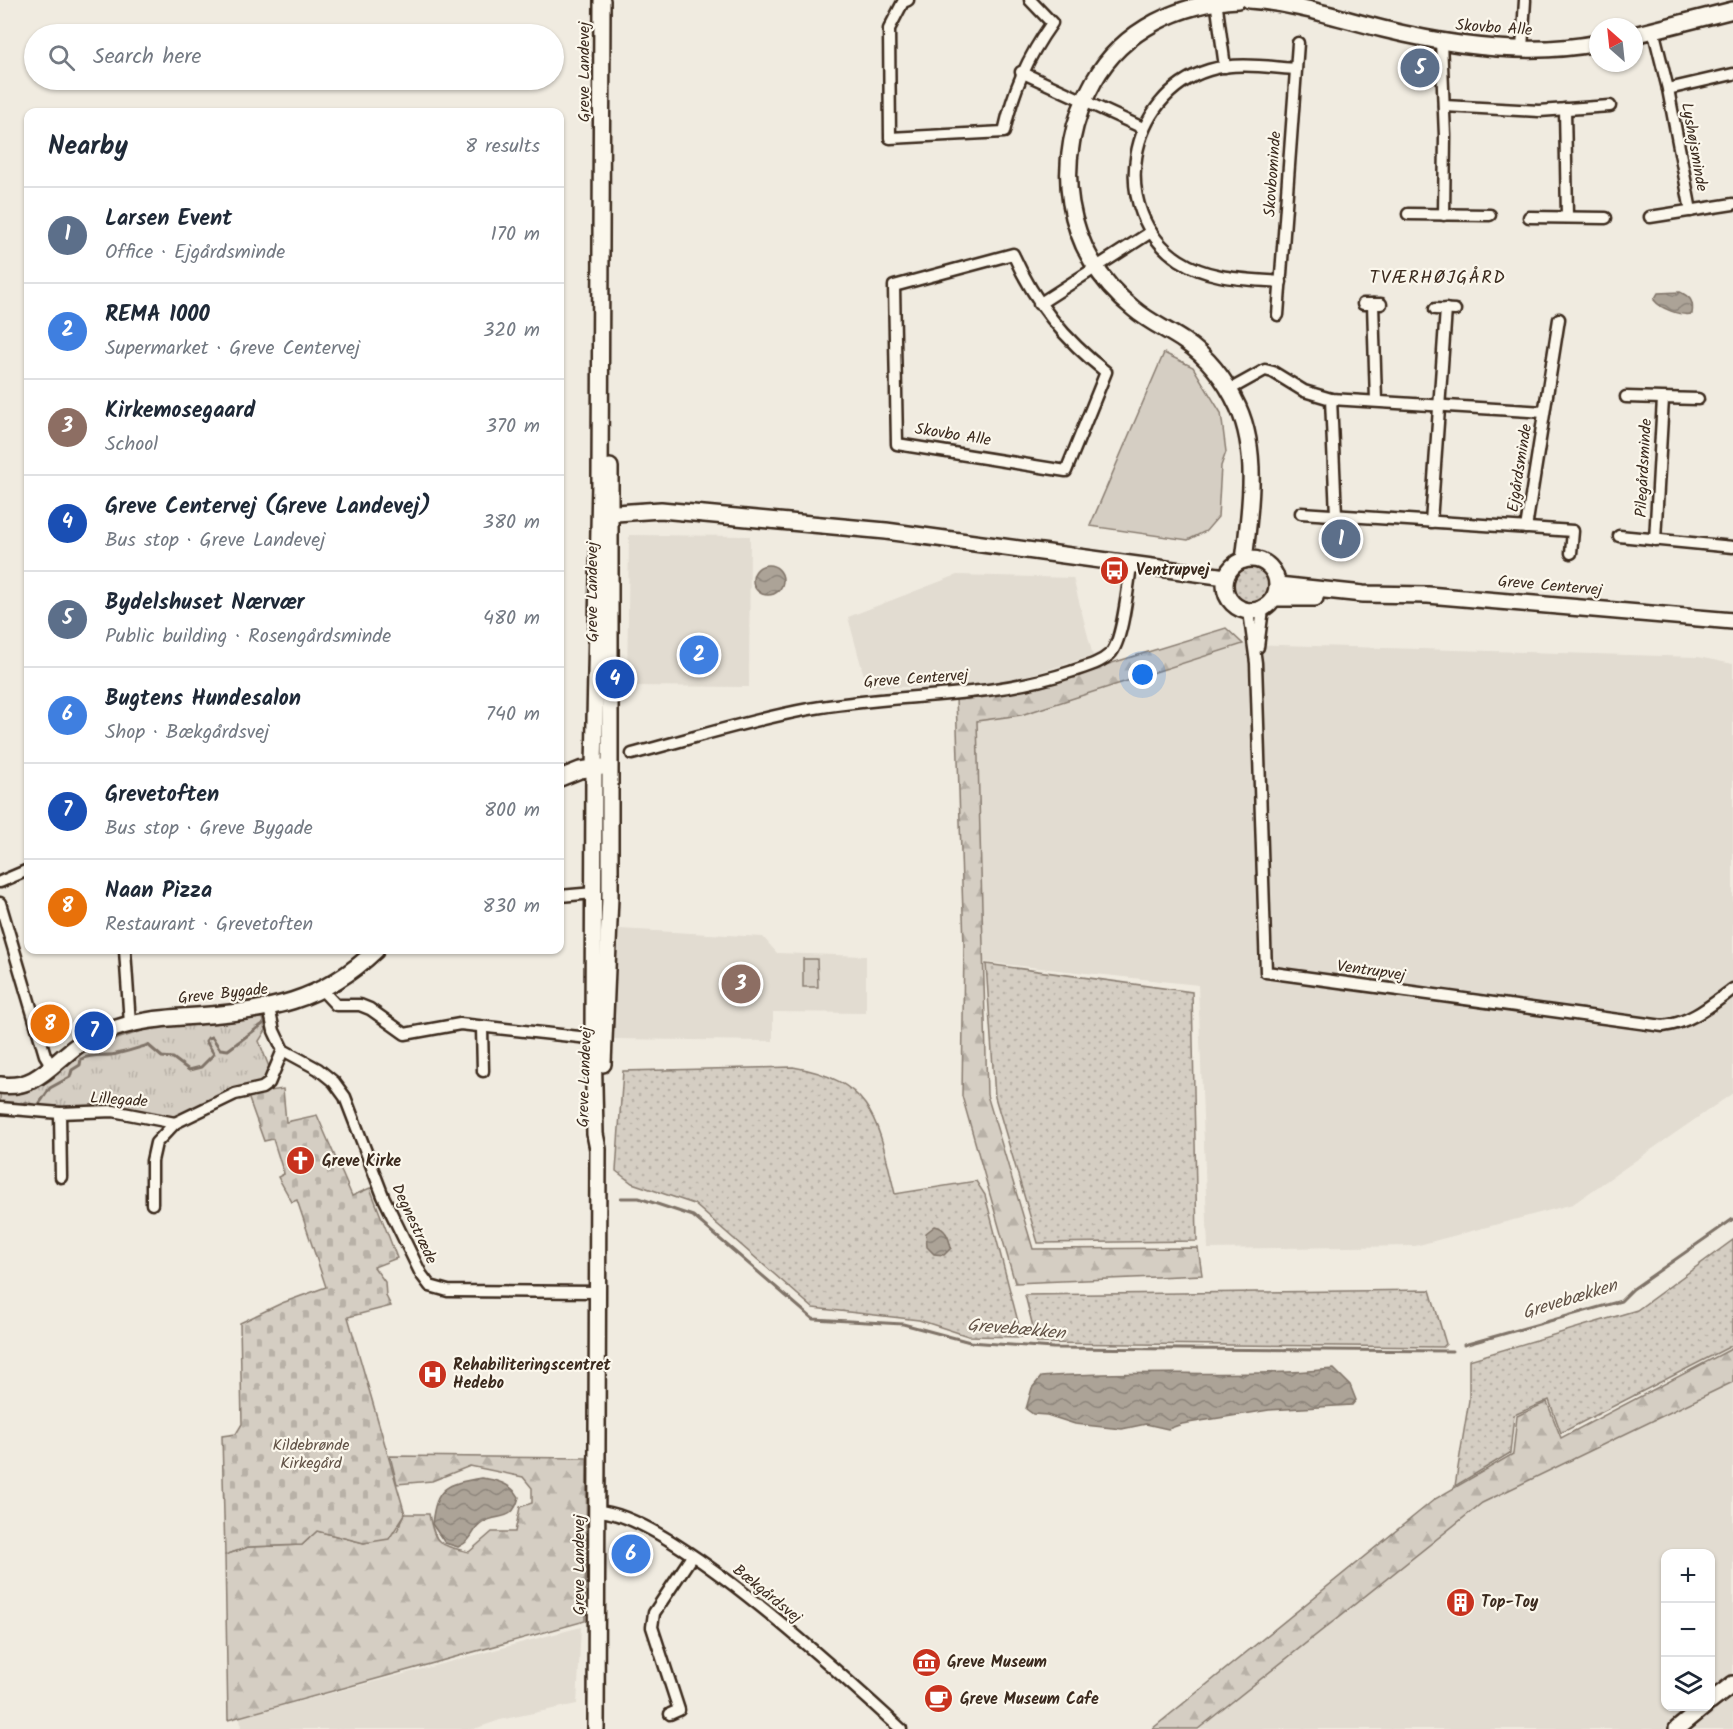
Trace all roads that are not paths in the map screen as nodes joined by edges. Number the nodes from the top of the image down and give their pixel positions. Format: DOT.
graph roads {
  1 [pos="602,0"];
  2 [pos="908,0"];
  3 [pos="1030,0"];
  4 [pos="1238,0"];
  5 [pos="1249,0"];
  6 [pos="1525,0"];
  7 [pos="1216,1"];
  8 [pos="1733,10"];
  9 [pos="1653,29"];
  10 [pos="1643,32"];
  11 [pos="1441,41"];
  12 [pos="1298,43"];
  13 [pos="1589,44"];
  14 [pos="1522,49"];
  15 [pos="1225,67"];
  16 [pos="1296,69"];
  17 [pos="1021,72"];
  18 [pos="1733,74"];
  19 [pos="1668,89"];
  20 [pos="1083,100"];
  21 [pos="1444,106"];
  22 [pos="1610,106"];
  23 [pos="1565,109"];
  24 [pos="1143,128"];
  25 [pos="1733,204"];
  26 [pos="1691,211"];
  27 [pos="1408,214"];
  28 [pos="1444,215"];
  29 [pos="1490,216"];
  30 [pos="1568,216"];
  31 [pos="1650,216"];
  32 [pos="1529,217"];
  33 [pos="1606,218"];
  34 [pos="1151,232"];
  35 [pos="1095,268"];
  36 [pos="1281,282"];
  37 [pos="1039,304"];
  38 [pos="1372,304"];
  39 [pos="1445,309"];
  40 [pos="1278,315"];
  41 [pos="1559,319"];
  42 [pos="1229,390"];
  43 [pos="1626,397"];
  44 [pos="1331,399"];
  45 [pos="1663,399"];
  46 [pos="1698,399"];
  47 [pos="1376,400"];
  48 [pos="1439,405"];
  49 [pos="1544,412"];
  50 [pos="605,505"];
  51 [pos="1301,513"];
  52 [pos="1336,515"];
  53 [pos="1431,522"];
  54 [pos="1526,528"];
  55 [pos="1619,536"];
  56 [pos="1655,540"];
  57 [pos="1733,547"];
  58 [pos="1571,553"];
  59 [pos="1251,560"];
  60 [pos="1131,566"];
  61 [pos="1226,583"];
  62 [pos="1276,591"];
  63 [pos="1256,610"];
  64 [pos="1733,621"];
  65 [pos="632,754"];
  66 [pos="611,766"];
  67 [pos="594,768"];
  68 [pos="564,776"];
  69 [pos="24,872"];
  70 [pos="0,882"];
  71 [pos="594,892"];
  72 [pos="564,896"];
  73 [pos="0,903"];
  74 [pos="125,954"];
  75 [pos="371,954"];
  76 [pos="1733,989"];
  77 [pos="322,990"];
  78 [pos="269,1008"];
  79 [pos="130,1024"];
  80 [pos="482,1028"];
  81 [pos="599,1039"];
  82 [pos="283,1050"];
  83 [pos="53,1068"];
  84 [pos="483,1071"];
  85 [pos="0,1085"];
  86 [pos="0,1108"];
  87 [pos="60,1113"];
  88 [pos="176,1123"];
  89 [pos="61,1177"];
  90 [pos="152,1204"];
  91 [pos="598,1292"];
  92 [pos="597,1511"];
  93 [pos="692,1556"];
  94 [pos="1733,1684"];
  95 [pos="1715,1698"];
  96 [pos="1700,1711"];
  97 [pos="670,1714"];
  98 [pos="596,1729"];
  99 [pos="901,1729"];
  100 [pos="1677,1729"];
  1 -- 50 [label="street, Greve Landevej"];
  2 -- 17 [label="street"];
  3 -- 17 [label="street"];
  4 -- 7 [label="street"];
  5 -- 11 [label="street, Skovbo Alle"];
  6 -- 14 [label="street"];
  7 -- 15 [label="street"];
  7 -- 20 [label="street"];
  8 -- 9 [label="street"];
  9 -- 10 [label="street"];
  9 -- 19 [label="street, Lyshøjsminde"];
  11 -- 14 [label="street, Skovbo Alle"];
  11 -- 21 [label="street"];
  12 -- 16 [label="street, Skovbominde"];
  13 -- 14 [label="street, Skovbo Alle"];
  15 -- 16 [label="street"];
  15 -- 24 [label="street"];
  16 -- 36 [label="street, Skovbominde"];
  17 -- 20 [label="street"];
  18 -- 19 [label="street, Lyshøjsminde"];
  19 -- 26 [label="street, Lyshøjsminde"];
  20 -- 24 [label="street"];
  20 -- 35 [label="street"];
  21 -- 23 [label="street"];
  21 -- 28 [label="street"];
  22 -- 23 [label="street"];
  23 -- 30 [label="street"];
  24 -- 34 [label="street"];
  25 -- 26 [label="street, Lyshøjsminde"];
  26 -- 31 [label="street, Lyshøjsminde"];
  27 -- 28 [label="street"];
  28 -- 29 [label="street"];
  30 -- 32 [label="street"];
  30 -- 33 [label="street"];
  34 -- 35 [label="street"];
  34 -- 36 [label="street"];
  35 -- 37 [label="street"];
  35 -- 42 [label="street"];
  36 -- 40 [label="street, Skovbominde"];
  37 -- 37 [label="street, Skovbo Alle"];
  38 -- 47 [label="street"];
  39 -- 48 [label="street"];
  41 -- 49 [label="street, Ejgårdsminde"];
  42 -- 44 [label="street, Ejgårdsminde"];
  42 -- 59 [label="street"];
  43 -- 45 [label="street, Pilegårdsminde"];
  44 -- 47 [label="street, Ejgårdsminde"];
  44 -- 52 [label="street"];
  45 -- 46 [label="street, Pilegårdsminde"];
  45 -- 56 [label="street, Pilegårdsminde"];
  47 -- 48 [label="street, Ejgårdsminde"];
  48 -- 49 [label="street, Ejgårdsminde"];
  48 -- 53 [label="street"];
  49 -- 54 [label="street, Ejgårdsminde"];
  50 -- 60 [label="street"];
  50 -- 66 [label="street, Greve Landevej"];
  50 -- 67 [label="street, Greve Landevej"];
  51 -- 52 [label="street, Ejgårdsminde"];
  52 -- 53 [label="street, Ejgårdsminde"];
  53 -- 54 [label="street, Ejgårdsminde"];
  54 -- 58 [label="street, Ejgårdsminde"];
  55 -- 56 [label="street, Pilegårdsminde"];
  56 -- 57 [label="street, Pilegårdsminde"];
  59 -- 61 [label="street"];
  59 -- 62 [label="street"];
  60 -- 61 [label="street"];
  60 -- 65 [label="street, Greve Centervej"];
  61 -- 63 [label="street"];
  62 -- 63 [label="street"];
  62 -- 64 [label="street, Greve Centervej"];
  63 -- 76 [label="street, Ventrupvej"];
  66 -- 67 [label="street"];
  66 -- 81 [label="street, Greve Landevej"];
  67 -- 68 [label="street"];
  67 -- 71 [label="street, Greve Landevej"];
  69 -- 70 [label="street"];
  71 -- 72 [label="street"];
  71 -- 81 [label="street, Greve Landevej"];
  73 -- 83 [label="street"];
  74 -- 79 [label="street"];
  75 -- 77 [label="street, Greve Bygade"];
  77 -- 78 [label="street, Greve Bygade"];
  77 -- 80 [label="street"];
  78 -- 79 [label="street, Greve Bygade"];
  78 -- 82 [label="street"];
  79 -- 83 [label="street, Greve Bygade"];
  80 -- 81 [label="street"];
  80 -- 84 [label="street"];
  81 -- 91 [label="street, Greve Landevej"];
  82 -- 88 [label="street"];
  82 -- 91 [label="street, Degnestræde"];
  83 -- 85 [label="street, Greve Bygade"];
  86 -- 87 [label="street, Lillegade"];
  87 -- 88 [label="street, Lillegade"];
  87 -- 89 [label="street"];
  88 -- 90 [label="street"];
  91 -- 92 [label="street, Greve Landevej"];
  92 -- 93 [label="street, Bækgårdsvej"];
  92 -- 98 [label="street, Greve Landevej"];
  93 -- 97 [label="street"];
  93 -- 99 [label="street, Bækgårdsvej"];
  94 -- 95 [label="street"];
  96 -- 100 [label="street"];
}
